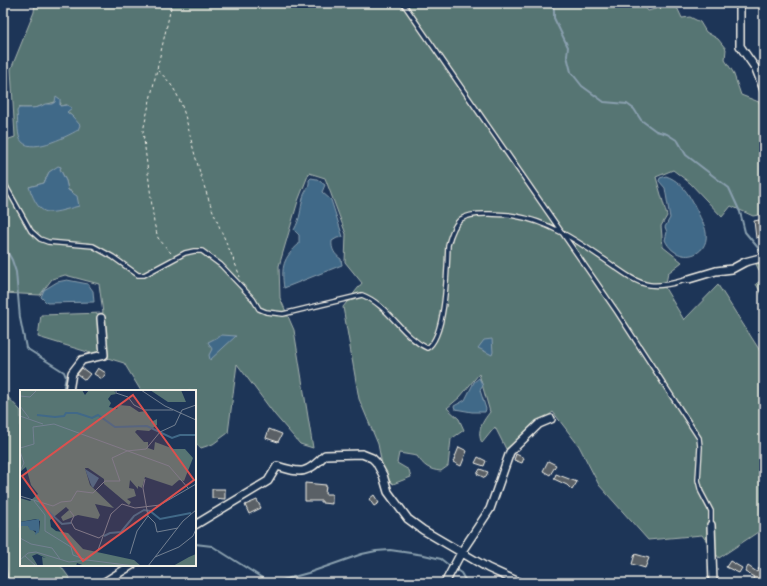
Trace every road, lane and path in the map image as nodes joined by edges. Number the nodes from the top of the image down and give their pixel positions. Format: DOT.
graph roads {
  1 [pos="172,3"];
  2 [pos="403,3"];
  3 [pos="740,3"];
  4 [pos="158,70"];
  5 [pos="764,90"];
  6 [pos="3,181"];
  7 [pos="560,231"];
  8 [pos="764,257"];
  9 [pos="176,258"];
  10 [pos="240,276"];
  11 [pos="689,279"];
  12 [pos="101,318"];
  13 [pos="69,390"];
  14 [pos="551,419"];
  15 [pos="196,525"];
  16 [pos="711,525"];
  17 [pos="462,551"];
  18 [pos="3,566"];
  19 [pos="130,566"];
  20 [pos="5,583"];
  21 [pos="103,583"];
  22 [pos="445,583"];
  23 [pos="521,583"];
  24 [pos="712,583"];
  1 -- 4 [label="path"];
  2 -- 7 [label="lane"];
  3 -- 5 [label="street"];
  4 -- 9 [label="path"];
  4 -- 10 [label="path"];
  6 -- 9 [label="lane"];
  7 -- 9 [label="lane"];
  7 -- 11 [label="lane"];
  7 -- 16 [label="lane"];
  8 -- 11 [label="street"];
  12 -- 13 [label="street"];
  14 -- 17 [label="street"];
  15 -- 17 [label="street"];
  16 -- 24 [label="street"];
  17 -- 22 [label="street"];
  17 -- 23 [label="street"];
  18 -- 20 [label="lane"];
  19 -- 21 [label="street"];
}
